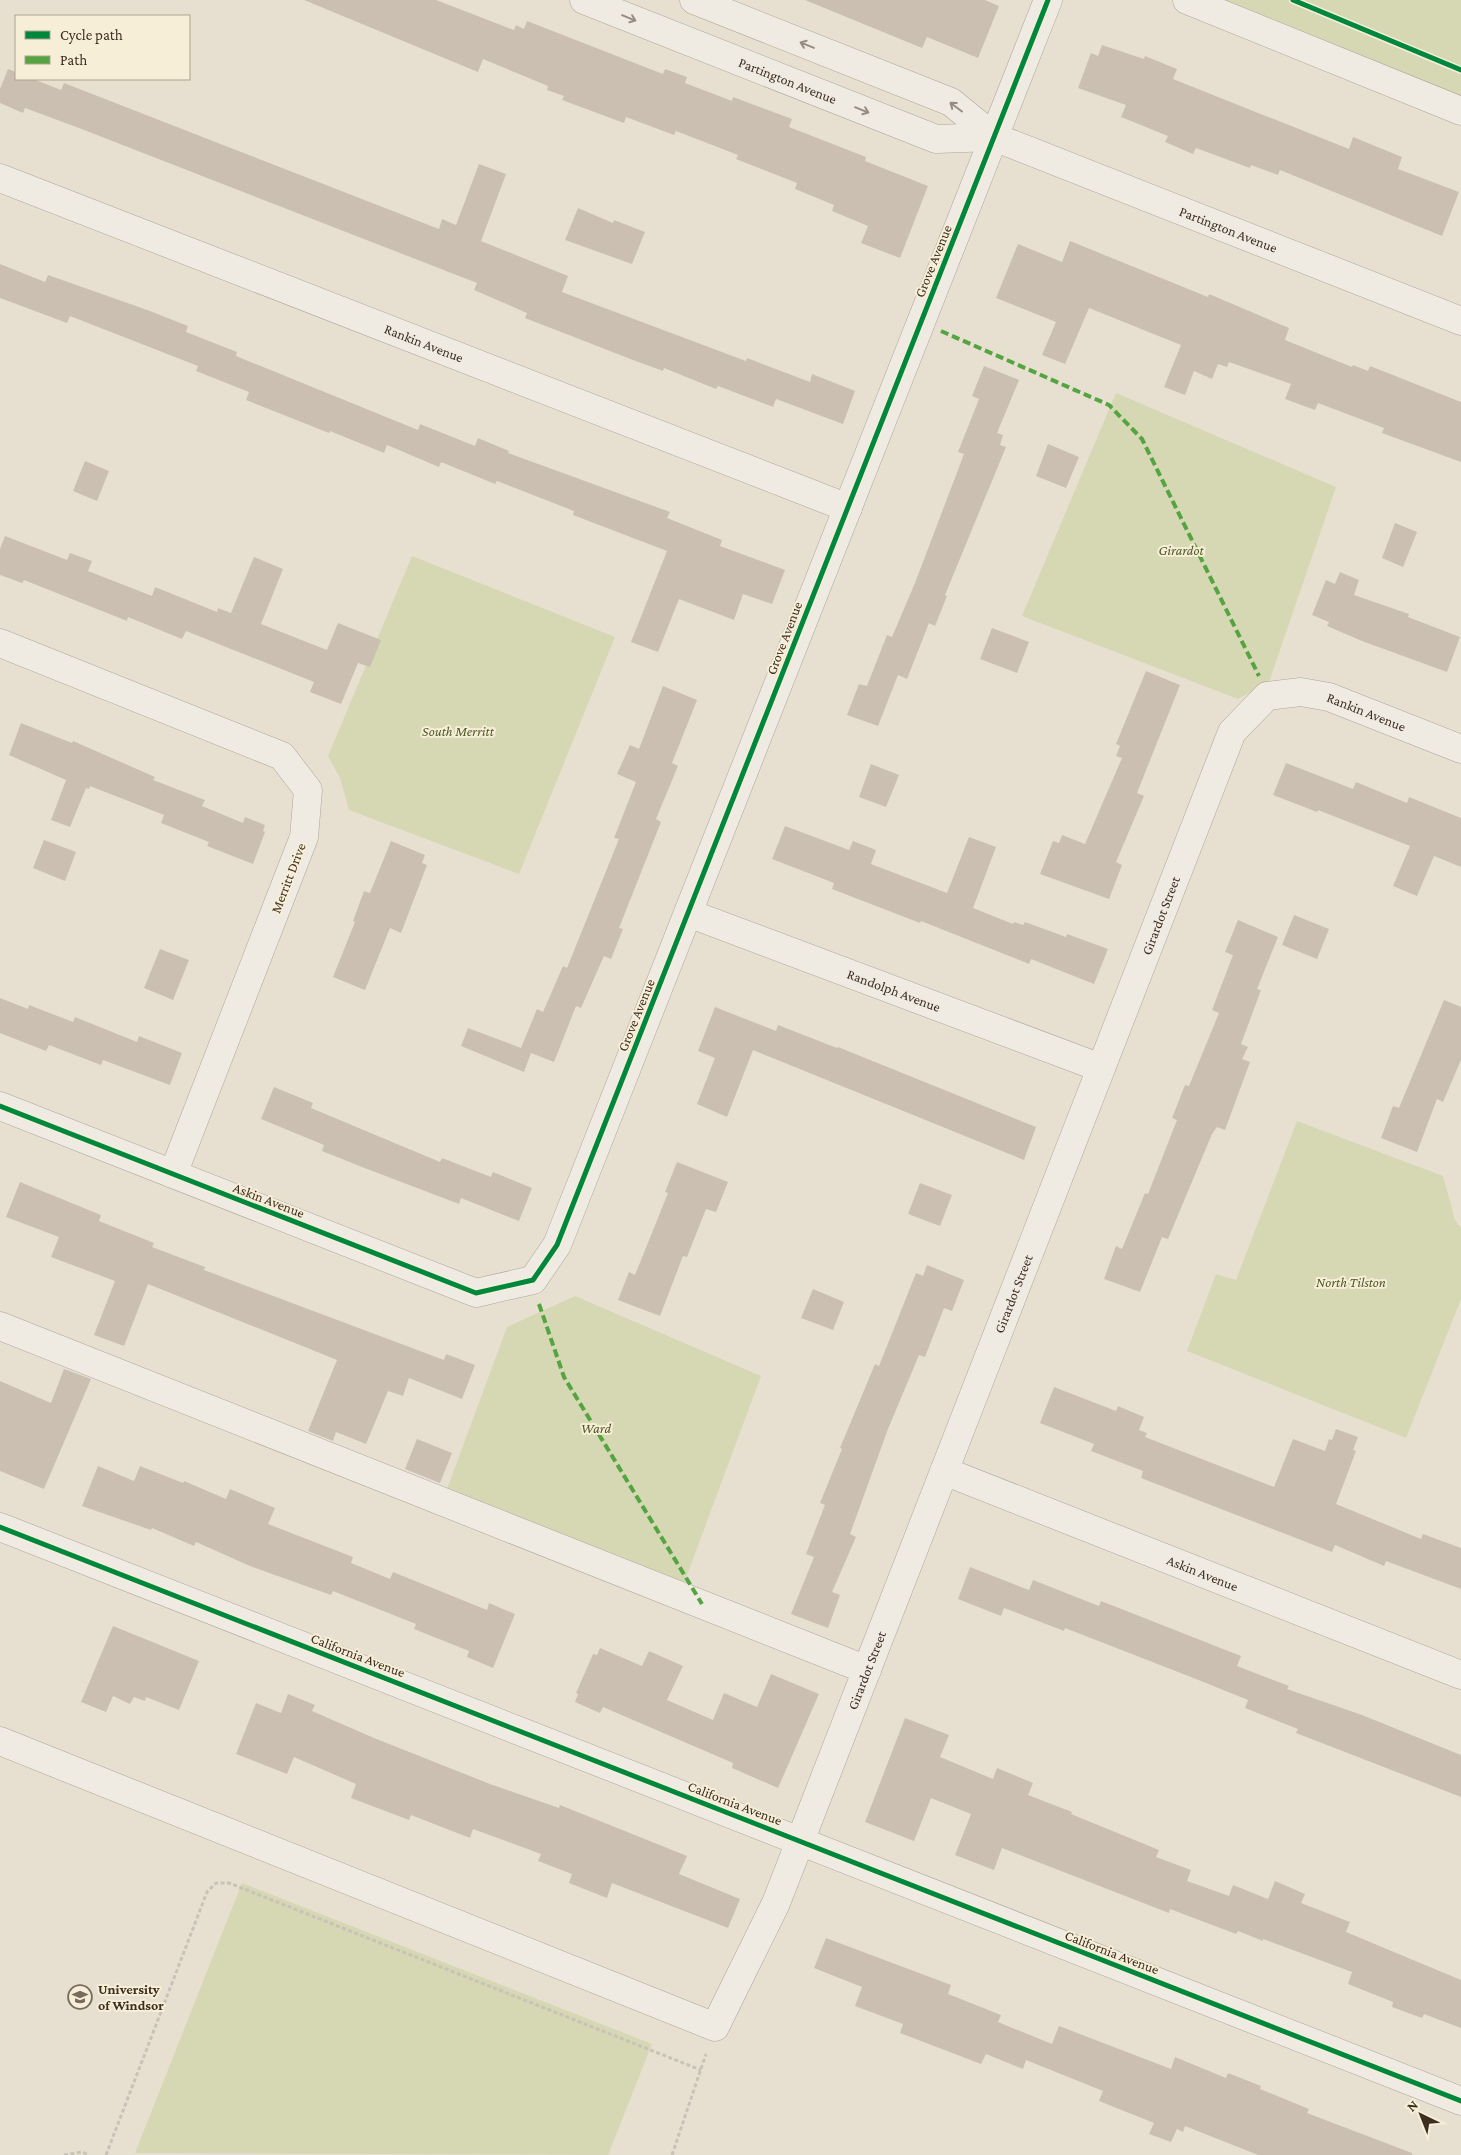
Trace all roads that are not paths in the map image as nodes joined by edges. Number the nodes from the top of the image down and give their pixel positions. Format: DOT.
graph roads {
  1 [pos="584,0"];
  2 [pos="694,0"];
  3 [pos="1048,0"];
  4 [pos="1187,0"];
  5 [pos="1461,111"];
  6 [pos="994,138"];
  7 [pos="0,178"];
  8 [pos="1461,322"];
  9 [pos="848,508"];
  10 [pos="0,643"];
  11 [pos="1267,696"];
  12 [pos="1461,749"];
  13 [pos="688,913"];
  14 [pos="1100,1068"];
  15 [pos="0,1106"];
  16 [pos="173,1174"];
  17 [pos="533,1280"];
  18 [pos="0,1326"];
  19 [pos="944,1472"];
  20 [pos="0,1527"];
  21 [pos="867,1670"];
  22 [pos="1461,1675"];
  23 [pos="0,1741"];
  24 [pos="800,1841"];
  25 [pos="1461,2101"];
  1 -- 6 [label="street, Partington Avenue, one-way"];
  6 -- 2 [label="street, Partington Avenue, one-way"];
  3 -- 6 [label="street, Grove Avenue"];
  4 -- 5 [label="street"];
  6 -- 8 [label="street, Partington Avenue"];
  6 -- 9 [label="street, Grove Avenue"];
  7 -- 9 [label="street, Rankin Avenue"];
  9 -- 13 [label="street, Grove Avenue"];
  10 -- 16 [label="street, Merritt Drive"];
  11 -- 12 [label="street, Rankin Avenue"];
  11 -- 14 [label="street, Girardot Street"];
  13 -- 14 [label="street, Randolph Avenue"];
  13 -- 17 [label="street, Grove Avenue"];
  14 -- 19 [label="street, Girardot Street"];
  15 -- 16 [label="street, Askin Avenue"];
  16 -- 17 [label="street, Askin Avenue"];
  18 -- 21 [label="street"];
  19 -- 21 [label="street, Girardot Street"];
  19 -- 22 [label="street, Askin Avenue"];
  20 -- 24 [label="street, California Avenue"];
  21 -- 24 [label="street, Girardot Street"];
  23 -- 24 [label="street, Girardot Street"];
  24 -- 25 [label="street, California Avenue"];
}
